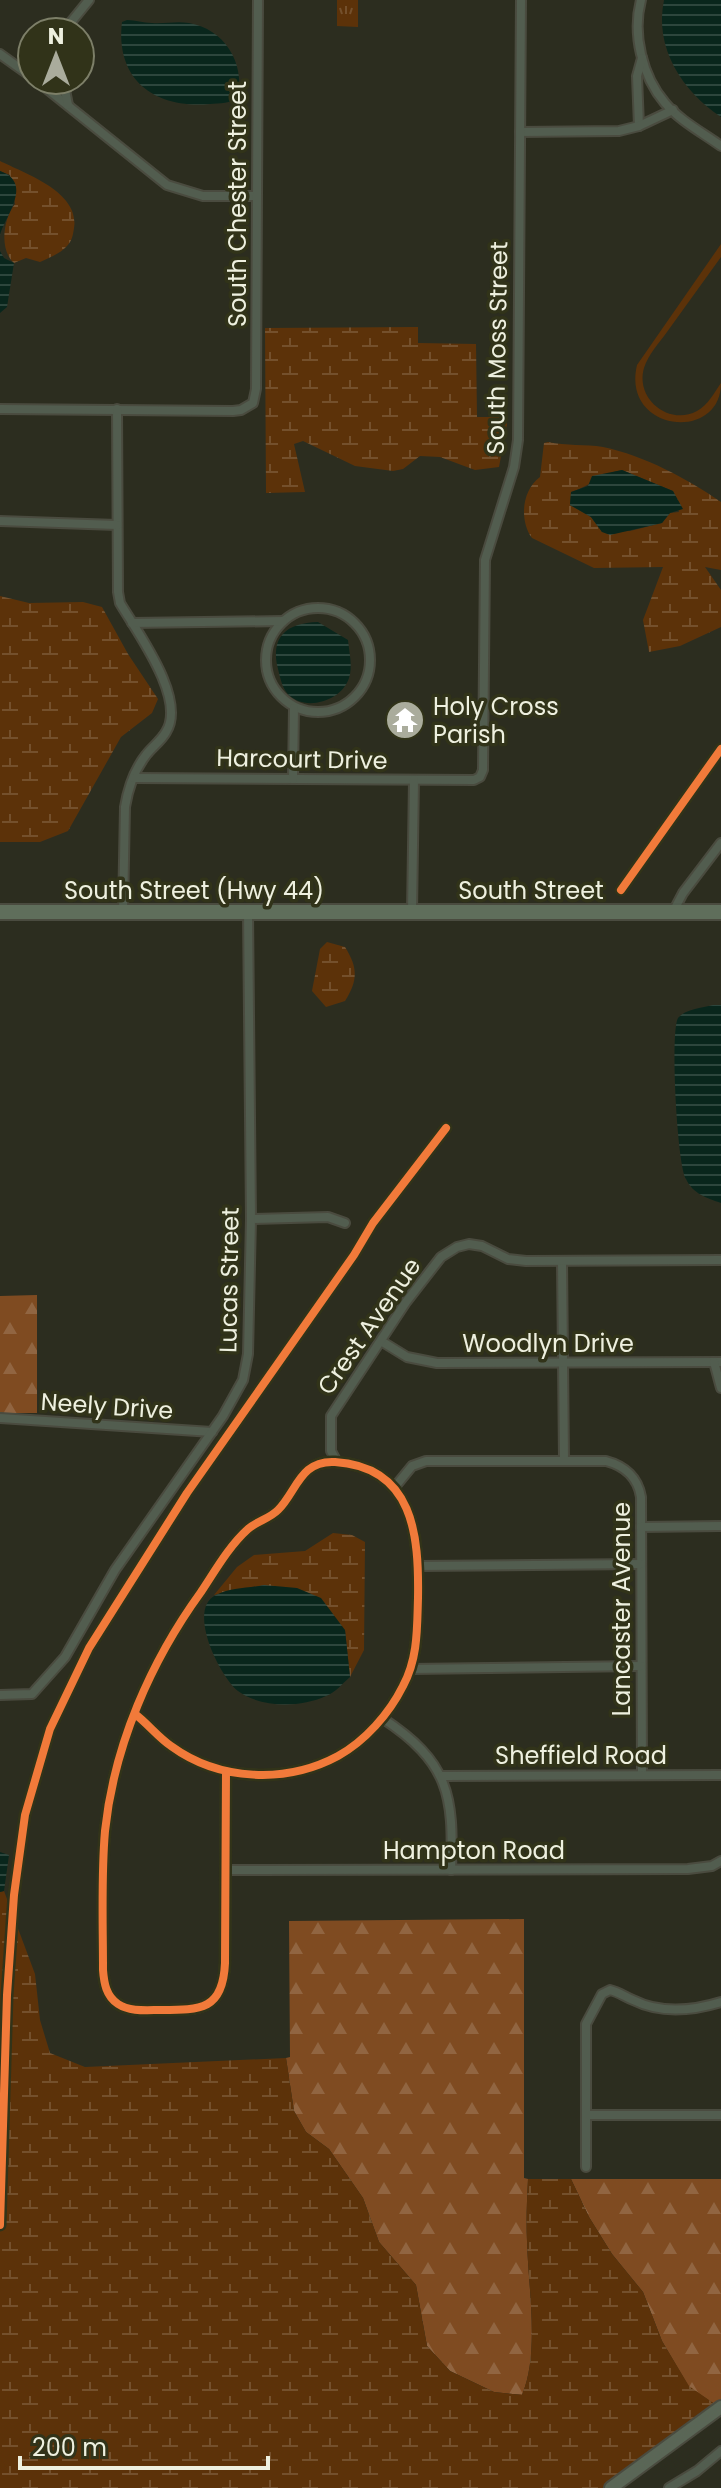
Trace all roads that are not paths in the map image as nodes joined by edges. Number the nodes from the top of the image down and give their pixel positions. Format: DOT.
graph roads {
  1 [pos="89,0"];
  2 [pos="258,0"];
  3 [pos="521,0"];
  4 [pos="641,0"];
  5 [pos="76,16"];
  6 [pos="642,57"];
  7 [pos="57,96"];
  8 [pos="66,96"];
  9 [pos="68,105"];
  10 [pos="673,110"];
  11 [pos="639,126"];
  12 [pos="520,132"];
  13 [pos="721,146"];
  14 [pos="257,196"];
  15 [pos="0,409"];
  16 [pos="117,409"];
  17 [pos="0,521"];
  18 [pos="117,525"];
  19 [pos="283,621"];
  20 [pos="132,623"];
  21 [pos="294,708"];
  22 [pos="134,778"];
  23 [pos="293,779"];
  24 [pos="414,780"];
  25 [pos="470,780"];
  26 [pos="721,843"];
  27 [pos="0,912"];
  28 [pos="123,912"];
  29 [pos="248,912"];
  30 [pos="389,912"];
  31 [pos="412,912"];
  32 [pos="673,912"];
  33 [pos="721,912"];
  34 [pos="251,1219"];
  35 [pos="345,1223"];
  36 [pos="721,1260"];
  37 [pos="562,1261"];
  38 [pos="381,1341"];
  39 [pos="718,1362"];
  40 [pos="563,1363"];
  41 [pos="721,1388"];
  42 [pos="0,1418"];
  43 [pos="212,1432"];
  44 [pos="564,1459"];
  45 [pos="337,1462"];
  46 [pos="394,1488"];
  47 [pos="721,1526"];
  48 [pos="641,1527"];
  49 [pos="641,1564"];
  50 [pos="418,1566"];
  51 [pos="641,1666"];
  52 [pos="410,1669"];
  53 [pos="0,1695"];
  54 [pos="135,1714"];
  55 [pos="382,1718"];
  56 [pos="226,1771"];
  57 [pos="642,1775"];
  58 [pos="721,1775"];
  59 [pos="442,1776"];
  60 [pos="721,1861"];
  61 [pos="225,1870"];
  62 [pos="451,1870"];
  63 [pos="721,2002"];
  64 [pos="586,2115"];
  65 [pos="721,2115"];
  66 [pos="586,2167"];
  67 [pos="721,2407"];
  68 [pos="721,2451"];
  69 [pos="611,2488"];
  70 [pos="669,2488"];
  1 -- 5 [label="street"];
  2 -- 14 [label="street, South Chester Street"];
  3 -- 12 [label="street, South Moss Street"];
  4 -- 6 [label="street"];
  6 -- 10 [label="street"];
  6 -- 11 [label="street"];
  7 -- 9 [label="street"];
  8 -- 9 [label="street"];
  9 -- 14 [label="street"];
  10 -- 11 [label="street"];
  10 -- 13 [label="street"];
  11 -- 12 [label="street"];
  12 -- 25 [label="street, South Moss Street"];
  14 -- 16 [label="street, South Chester Street"];
  15 -- 16 [label="street"];
  16 -- 18 [label="street"];
  17 -- 18 [label="street"];
  18 -- 20 [label="street"];
  19 -- 20 [label="street"];
  19 -- 21 [label="street"];
  19 -- 21 [label="street"];
  20 -- 22 [label="street"];
  21 -- 23 [label="street"];
  22 -- 23 [label="street, Harcourt Drive"];
  22 -- 28 [label="street"];
  23 -- 24 [label="street, Harcourt Drive"];
  24 -- 25 [label="street, Harcourt Drive"];
  24 -- 31 [label="street"];
  26 -- 32 [label="street"];
  27 -- 28 [label="main road, South Street (Hwy 44)"];
  28 -- 29 [label="main road, South Street (Hwy 44)"];
  29 -- 30 [label="main road, South Street (Hwy 44)"];
  29 -- 34 [label="street, Lucas Street"];
  30 -- 31 [label="main road, South Street"];
  31 -- 32 [label="main road, South Street"];
  32 -- 33 [label="main road, South Street"];
  34 -- 35 [label="street"];
  34 -- 43 [label="street, Lucas Street"];
  36 -- 37 [label="street, Crest Avenue"];
  37 -- 38 [label="street, Crest Avenue"];
  37 -- 40 [label="street"];
  38 -- 40 [label="street, Woodlyn Drive"];
  38 -- 45 [label="street, Crest Avenue"];
  39 -- 40 [label="street, Woodlyn Drive"];
  39 -- 41 [label="street"];
  40 -- 44 [label="street"];
  42 -- 43 [label="street, Neely Drive"];
  43 -- 53 [label="street, Lucas Street"];
  44 -- 46 [label="street, Lancaster Avenue"];
  44 -- 48 [label="street, Lancaster Avenue"];
  45 -- 46 [label="street"];
  45 -- 54 [label="street"];
  46 -- 50 [label="street"];
  47 -- 48 [label="street"];
  48 -- 49 [label="street, Lancaster Avenue"];
  49 -- 50 [label="street"];
  49 -- 51 [label="street, Lancaster Avenue"];
  50 -- 52 [label="street"];
  51 -- 52 [label="street"];
  51 -- 57 [label="street, Lancaster Avenue"];
  52 -- 55 [label="street"];
  54 -- 56 [label="street"];
  54 -- 61 [label="street"];
  55 -- 56 [label="street"];
  55 -- 59 [label="street"];
  56 -- 61 [label="street"];
  57 -- 58 [label="street, Sheffield Road"];
  57 -- 59 [label="street, Sheffield Road"];
  59 -- 62 [label="street"];
  60 -- 62 [label="street, Hampton Road"];
  61 -- 62 [label="street, Hampton Road"];
  63 -- 64 [label="street"];
  64 -- 65 [label="street"];
  64 -- 66 [label="street"];
  67 -- 69 [label="street"];
  68 -- 70 [label="street"];
}
